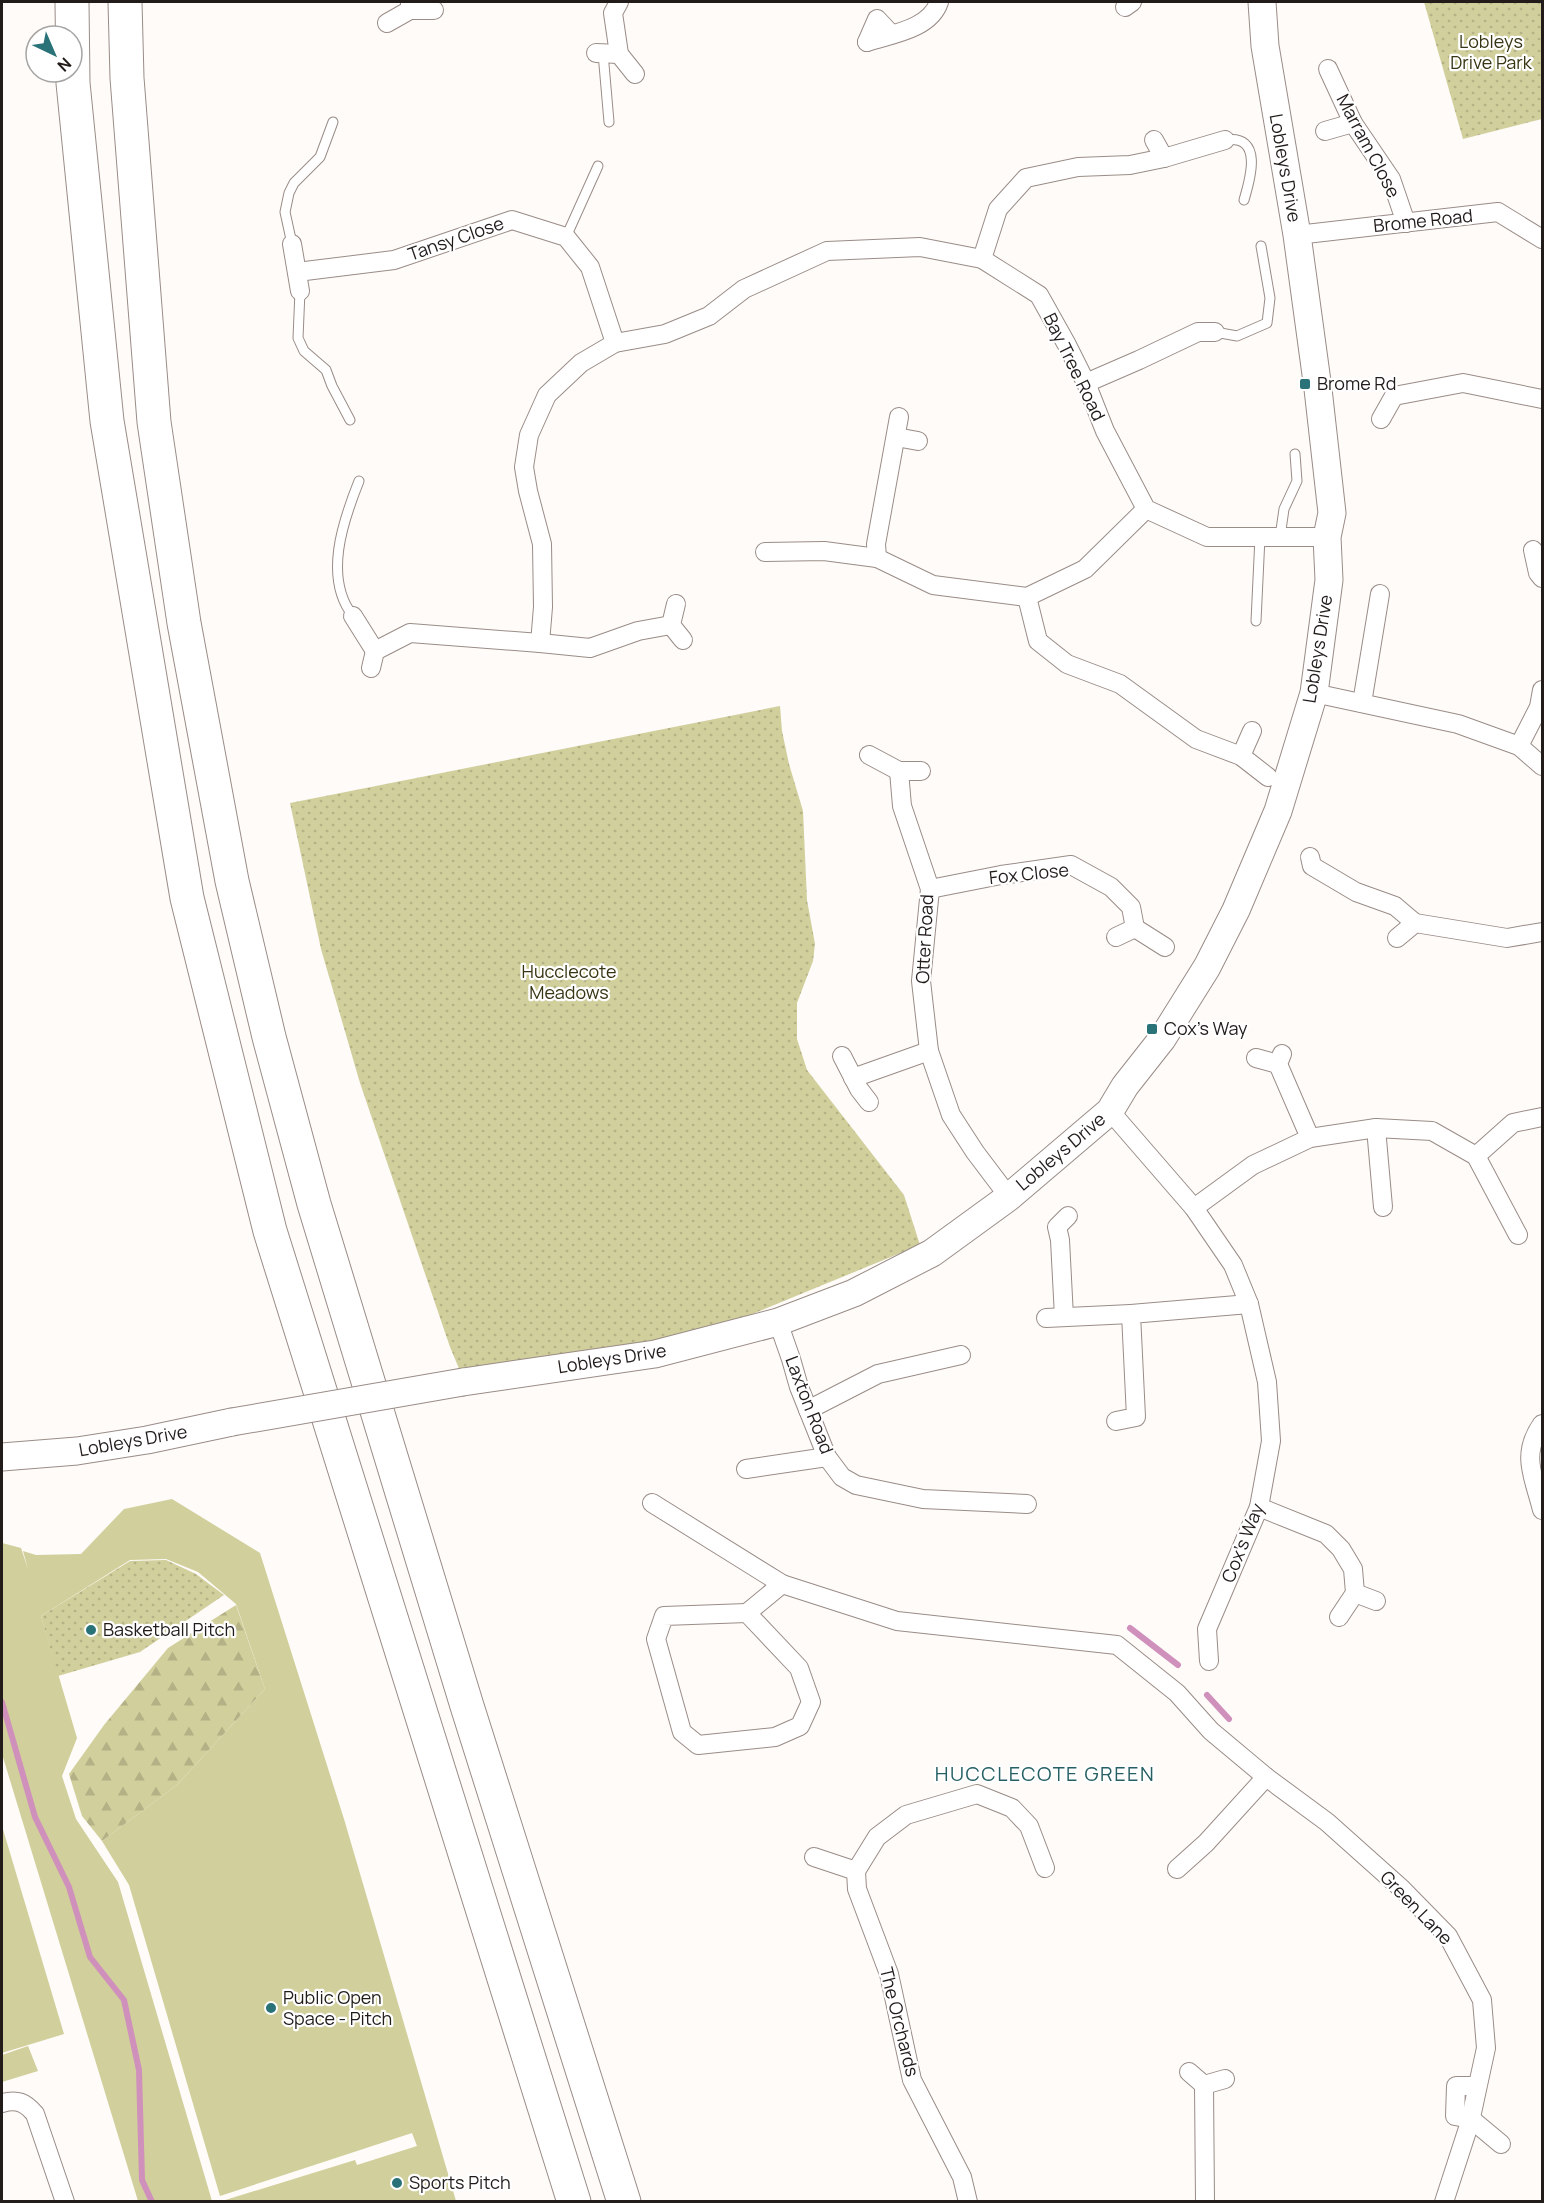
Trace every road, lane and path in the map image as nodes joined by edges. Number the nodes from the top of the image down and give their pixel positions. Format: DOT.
graph roads {
  1 [pos="72,2"];
  2 [pos="125,2"];
  3 [pos="619,2"];
  4 [pos="939,2"];
  5 [pos="1262,2"];
  6 [pos="410,6"];
  7 [pos="434,10"];
  8 [pos="387,23"];
  9 [pos="867,42"];
  10 [pos="606,53"];
  11 [pos="1328,69"];
  12 [pos="635,74"];
  13 [pos="333,122"];
  14 [pos="609,122"];
  15 [pos="1353,123"];
  16 [pos="1325,131"];
  17 [pos="1154,140"];
  18 [pos="1225,140"];
  19 [pos="1164,158"];
  20 [pos="598,166"];
  21 [pos="1244,200"];
  22 [pos="1407,223"];
  23 [pos="1297,235"];
  24 [pos="566,237"];
  25 [pos="1542,239"];
  26 [pos="292,244"];
  27 [pos="1261,246"];
  28 [pos="982,259"];
  29 [pos="297,272"];
  30 [pos="300,291"];
  31 [pos="1215,332"];
  32 [pos="615,343"];
  33 [pos="1086,383"];
  34 [pos="1542,399"];
  35 [pos="899,417"];
  36 [pos="1381,419"];
  37 [pos="350,420"];
  38 [pos="896,437"];
  39 [pos="918,441"];
  40 [pos="1295,454"];
  41 [pos="359,481"];
  42 [pos="1146,509"];
  43 [pos="1260,537"];
  44 [pos="1280,537"];
  45 [pos="1327,537"];
  46 [pos="1533,550"];
  47 [pos="765,552"];
  48 [pos="877,558"];
  49 [pos="1542,578"];
  50 [pos="1380,594"];
  51 [pos="1027,597"];
  52 [pos="676,604"];
  53 [pos="353,616"];
  54 [pos="1256,621"];
  55 [pos="671,625"];
  56 [pos="682,640"];
  57 [pos="540,643"];
  58 [pos="1542,690"];
  59 [pos="1314,693"];
  60 [pos="1362,703"];
  61 [pos="1252,731"];
  62 [pos="1519,746"];
  63 [pos="869,755"];
  64 [pos="1241,756"];
  65 [pos="1542,766"];
  66 [pos="899,771"];
  67 [pos="921,771"];
  68 [pos="1268,777"];
  69 [pos="1310,857"];
  70 [pos="930,889"];
  71 [pos="1415,923"];
  72 [pos="1135,928"];
  73 [pos="1542,932"];
  74 [pos="1116,937"];
  75 [pos="1396,939"];
  76 [pos="1165,947"];
  77 [pos="929,1051"];
  78 [pos="842,1056"];
  79 [pos="1256,1058"];
  80 [pos="853,1078"];
  81 [pos="869,1102"];
  82 [pos="1110,1111"];
  83 [pos="1542,1117"];
  84 [pos="1376,1128"];
  85 [pos="1310,1138"];
  86 [pos="1476,1156"];
  87 [pos="1009,1197"];
  88 [pos="1383,1207"];
  89 [pos="1194,1208"];
  90 [pos="1068,1216"];
  91 [pos="1518,1235"];
  92 [pos="1249,1304"];
  93 [pos="1131,1314"];
  94 [pos="778,1322"];
  95 [pos="961,1355"];
  96 [pos="808,1410"];
  97 [pos="1116,1421"];
  98 [pos="1542,1424"];
  99 [pos="2,1457"];
  100 [pos="827,1457"];
  101 [pos="746,1468"];
  102 [pos="652,1503"];
  103 [pos="1027,1504"];
  104 [pos="1259,1507"];
  105 [pos="1542,1510"];
  106 [pos="782,1584"];
  107 [pos="1355,1593"];
  108 [pos="1376,1601"];
  109 [pos="747,1613"];
  110 [pos="1339,1617"];
  111 [pos="1209,1661"];
  112 [pos="1266,1777"];
  113 [pos="814,1857"];
  114 [pos="1045,1868"];
  115 [pos="1177,1869"];
  116 [pos="856,1871"];
  117 [pos="1189,2072"];
  118 [pos="1225,2079"];
  119 [pos="1204,2085"];
  120 [pos="2,2103"];
  121 [pos="1471,2119"];
  122 [pos="1501,2144"];
  123 [pos="64,2202"];
  124 [pos="574,2202"];
  125 [pos="624,2202"];
  126 [pos="968,2202"];
  127 [pos="1204,2202"];
  128 [pos="1444,2202"];
  1 -- 124 [label="highway"];
  2 -- 125 [label="highway"];
  3 -- 10 [label="street"];
  4 -- 9 [label="street"];
  5 -- 23 [label="street, Lobleys Drive"];
  6 -- 7 [label="street"];
  6 -- 8 [label="street"];
  10 -- 12 [label="street"];
  10 -- 14 [label="lane"];
  11 -- 15 [label="street, Marram Close"];
  13 -- 26 [label="lane"];
  15 -- 16 [label="street"];
  15 -- 22 [label="street, Marram Close"];
  17 -- 19 [label="street"];
  18 -- 19 [label="street"];
  18 -- 21 [label="lane"];
  19 -- 28 [label="street"];
  20 -- 24 [label="lane"];
  22 -- 23 [label="street, Brome Road"];
  22 -- 25 [label="street, Brome Road"];
  23 -- 45 [label="street, Lobleys Drive"];
  24 -- 29 [label="street, Tansy Close"];
  24 -- 32 [label="street"];
  26 -- 29 [label="street"];
  27 -- 31 [label="lane"];
  28 -- 32 [label="street, Bay Tree Road"];
  28 -- 33 [label="street, Bay Tree Road"];
  29 -- 30 [label="street"];
  30 -- 37 [label="lane"];
  31 -- 33 [label="street"];
  32 -- 57 [label="street, Bay Tree Road"];
  33 -- 42 [label="street, Bay Tree Road"];
  34 -- 36 [label="street"];
  35 -- 38 [label="street"];
  38 -- 39 [label="street"];
  38 -- 48 [label="street"];
  40 -- 44 [label="lane"];
  41 -- 53 [label="lane"];
  42 -- 43 [label="street"];
  42 -- 51 [label="street"];
  43 -- 44 [label="street"];
  43 -- 54 [label="lane"];
  44 -- 45 [label="street"];
  45 -- 59 [label="street, Lobleys Drive"];
  46 -- 49 [label="street"];
  47 -- 48 [label="street"];
  48 -- 51 [label="street"];
  50 -- 60 [label="street"];
  51 -- 64 [label="street"];
  52 -- 55 [label="street"];
  53 -- 57 [label="street"];
  55 -- 56 [label="street"];
  55 -- 57 [label="street"];
  58 -- 62 [label="street"];
  59 -- 60 [label="street"];
  59 -- 82 [label="street, Lobleys Drive"];
  60 -- 62 [label="street"];
  61 -- 64 [label="street"];
  62 -- 65 [label="street"];
  63 -- 66 [label="street"];
  64 -- 68 [label="street"];
  66 -- 67 [label="street"];
  66 -- 70 [label="street, Otter Road"];
  69 -- 71 [label="street"];
  70 -- 72 [label="street, Fox Close"];
  70 -- 77 [label="street, Otter Road"];
  71 -- 73 [label="street"];
  71 -- 75 [label="street"];
  72 -- 74 [label="street"];
  72 -- 76 [label="street"];
  77 -- 80 [label="street"];
  77 -- 87 [label="street, Otter Road"];
  78 -- 80 [label="street"];
  79 -- 85 [label="street"];
  80 -- 81 [label="street"];
  82 -- 87 [label="street, Lobleys Drive"];
  82 -- 89 [label="street, Cox's Way"];
  83 -- 86 [label="street"];
  84 -- 85 [label="street"];
  84 -- 86 [label="street"];
  84 -- 88 [label="street"];
  85 -- 89 [label="street"];
  86 -- 91 [label="street"];
  87 -- 94 [label="street, Lobleys Drive"];
  89 -- 92 [label="street, Cox's Way"];
  90 -- 93 [label="street"];
  92 -- 93 [label="street"];
  92 -- 104 [label="street, Cox's Way"];
  93 -- 97 [label="street"];
  94 -- 96 [label="street, Laxton Road"];
  94 -- 99 [label="street, Lobleys Drive, bridge"];
  95 -- 96 [label="street"];
  96 -- 100 [label="street, Laxton Road"];
  98 -- 105 [label="street"];
  100 -- 101 [label="street"];
  100 -- 103 [label="street, Laxton Road"];
  102 -- 106 [label="street, Green Lane"];
  104 -- 107 [label="street"];
  104 -- 111 [label="street, Cox's Way"];
  106 -- 109 [label="street"];
  106 -- 112 [label="street, Green Lane"];
  107 -- 108 [label="street"];
  107 -- 110 [label="street"];
  109 -- 109 [label="street"];
  112 -- 115 [label="street"];
  112 -- 121 [label="street, Green Lane"];
  113 -- 116 [label="street"];
  114 -- 116 [label="street"];
  116 -- 126 [label="street, The Orchards"];
  117 -- 119 [label="street"];
  118 -- 119 [label="street"];
  119 -- 127 [label="street"];
  120 -- 123 [label="street"];
  121 -- 122 [label="street"];
  121 -- 128 [label="street"];
}
